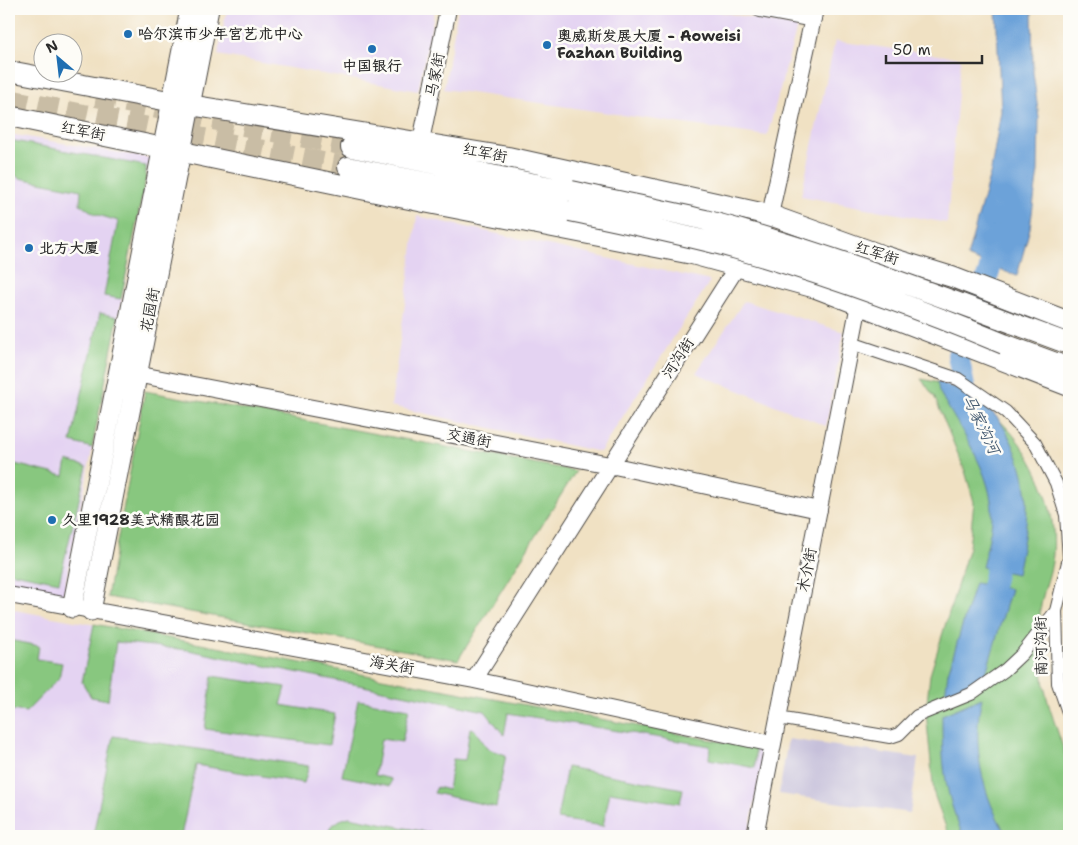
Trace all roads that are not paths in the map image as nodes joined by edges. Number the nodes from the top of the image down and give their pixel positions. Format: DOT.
graph roads {
  1 [pos="190,9"];
  2 [pos="209,9"];
  3 [pos="448,9"];
  4 [pos="760,9"];
  5 [pos="814,14"];
  6 [pos="9,71"];
  7 [pos="180,103"];
  8 [pos="9,116"];
  9 [pos="421,141"];
  10 [pos="351,147"];
  11 [pos="172,149"];
  12 [pos="508,157"];
  13 [pos="348,167"];
  14 [pos="535,184"];
  15 [pos="770,215"];
  16 [pos="881,255"];
  17 [pos="737,266"];
  18 [pos="945,298"];
  19 [pos="859,304"];
  20 [pos="1069,322"];
  21 [pos="934,325"];
  22 [pos="851,343"];
  23 [pos="1069,344"];
  24 [pos="1000,352"];
  25 [pos="1069,368"];
  26 [pos="119,371"];
  27 [pos="138,375"];
  28 [pos="1069,386"];
  29 [pos="610,465"];
  30 [pos="819,510"];
  31 [pos="1069,577"];
  32 [pos="9,595"];
  33 [pos="72,608"];
  34 [pos="91,611"];
  35 [pos="1056,611"];
  36 [pos="474,680"];
  37 [pos="1069,715"];
  38 [pos="778,718"];
  39 [pos="773,744"];
  40 [pos="755,836"];
  1 -- 7 [label="main road, 花园街"];
  2 -- 7 [label="main road, 花园街"];
  3 -- 9 [label="street, 马家街"];
  4 -- 5 [label="street"];
  5 -- 15 [label="street, 河沟街"];
  6 -- 7 [label="main road, 红军街"];
  7 -- 9 [label="main road, 红军街"];
  7 -- 11 [label="main road, 花园街"];
  8 -- 11 [label="main road, 红军街"];
  9 -- 12 [label="main road, 红军街"];
  10 -- 14 [label="main road, 红军街"];
  11 -- 17 [label="main road, 红军街"];
  11 -- 26 [label="main road, 花园街"];
  11 -- 27 [label="main road, 花园街"];
  12 -- 14 [label="main road"];
  12 -- 15 [label="main road, 红军街"];
  13 -- 21 [label="main road, bridge"];
  14 -- 18 [label="main road, 红军街, bridge"];
  15 -- 16 [label="main road, 红军街"];
  15 -- 17 [label="street, 河沟街"];
  16 -- 18 [label="main road"];
  16 -- 20 [label="main road, 红军街"];
  17 -- 19 [label="main road, 红军街"];
  17 -- 29 [label="street, 河沟街"];
  18 -- 23 [label="main road, 红军街, bridge"];
  19 -- 21 [label="main road, 红军街"];
  19 -- 22 [label="street, 木介街"];
  21 -- 24 [label="main road, bridge"];
  22 -- 30 [label="street, 木介街"];
  22 -- 35 [label="street"];
  24 -- 25 [label="main road"];
  24 -- 28 [label="main road"];
  26 -- 27 [label="street, 交通街"];
  26 -- 33 [label="main road, 花园街"];
  27 -- 29 [label="street, 交通街"];
  27 -- 34 [label="main road, 花园街"];
  29 -- 30 [label="street, 交通街"];
  29 -- 36 [label="street, 河沟街"];
  30 -- 38 [label="street, 木介街"];
  31 -- 35 [label="street, 南河沟街"];
  32 -- 33 [label="street, 海关街"];
  33 -- 34 [label="street, 海关街"];
  34 -- 36 [label="street, 海关街"];
  35 -- 37 [label="street, 南河沟街"];
  35 -- 38 [label="street"];
  36 -- 39 [label="street, 海关街"];
  38 -- 39 [label="street, 木介街"];
  39 -- 40 [label="street, 木介街"];
}
